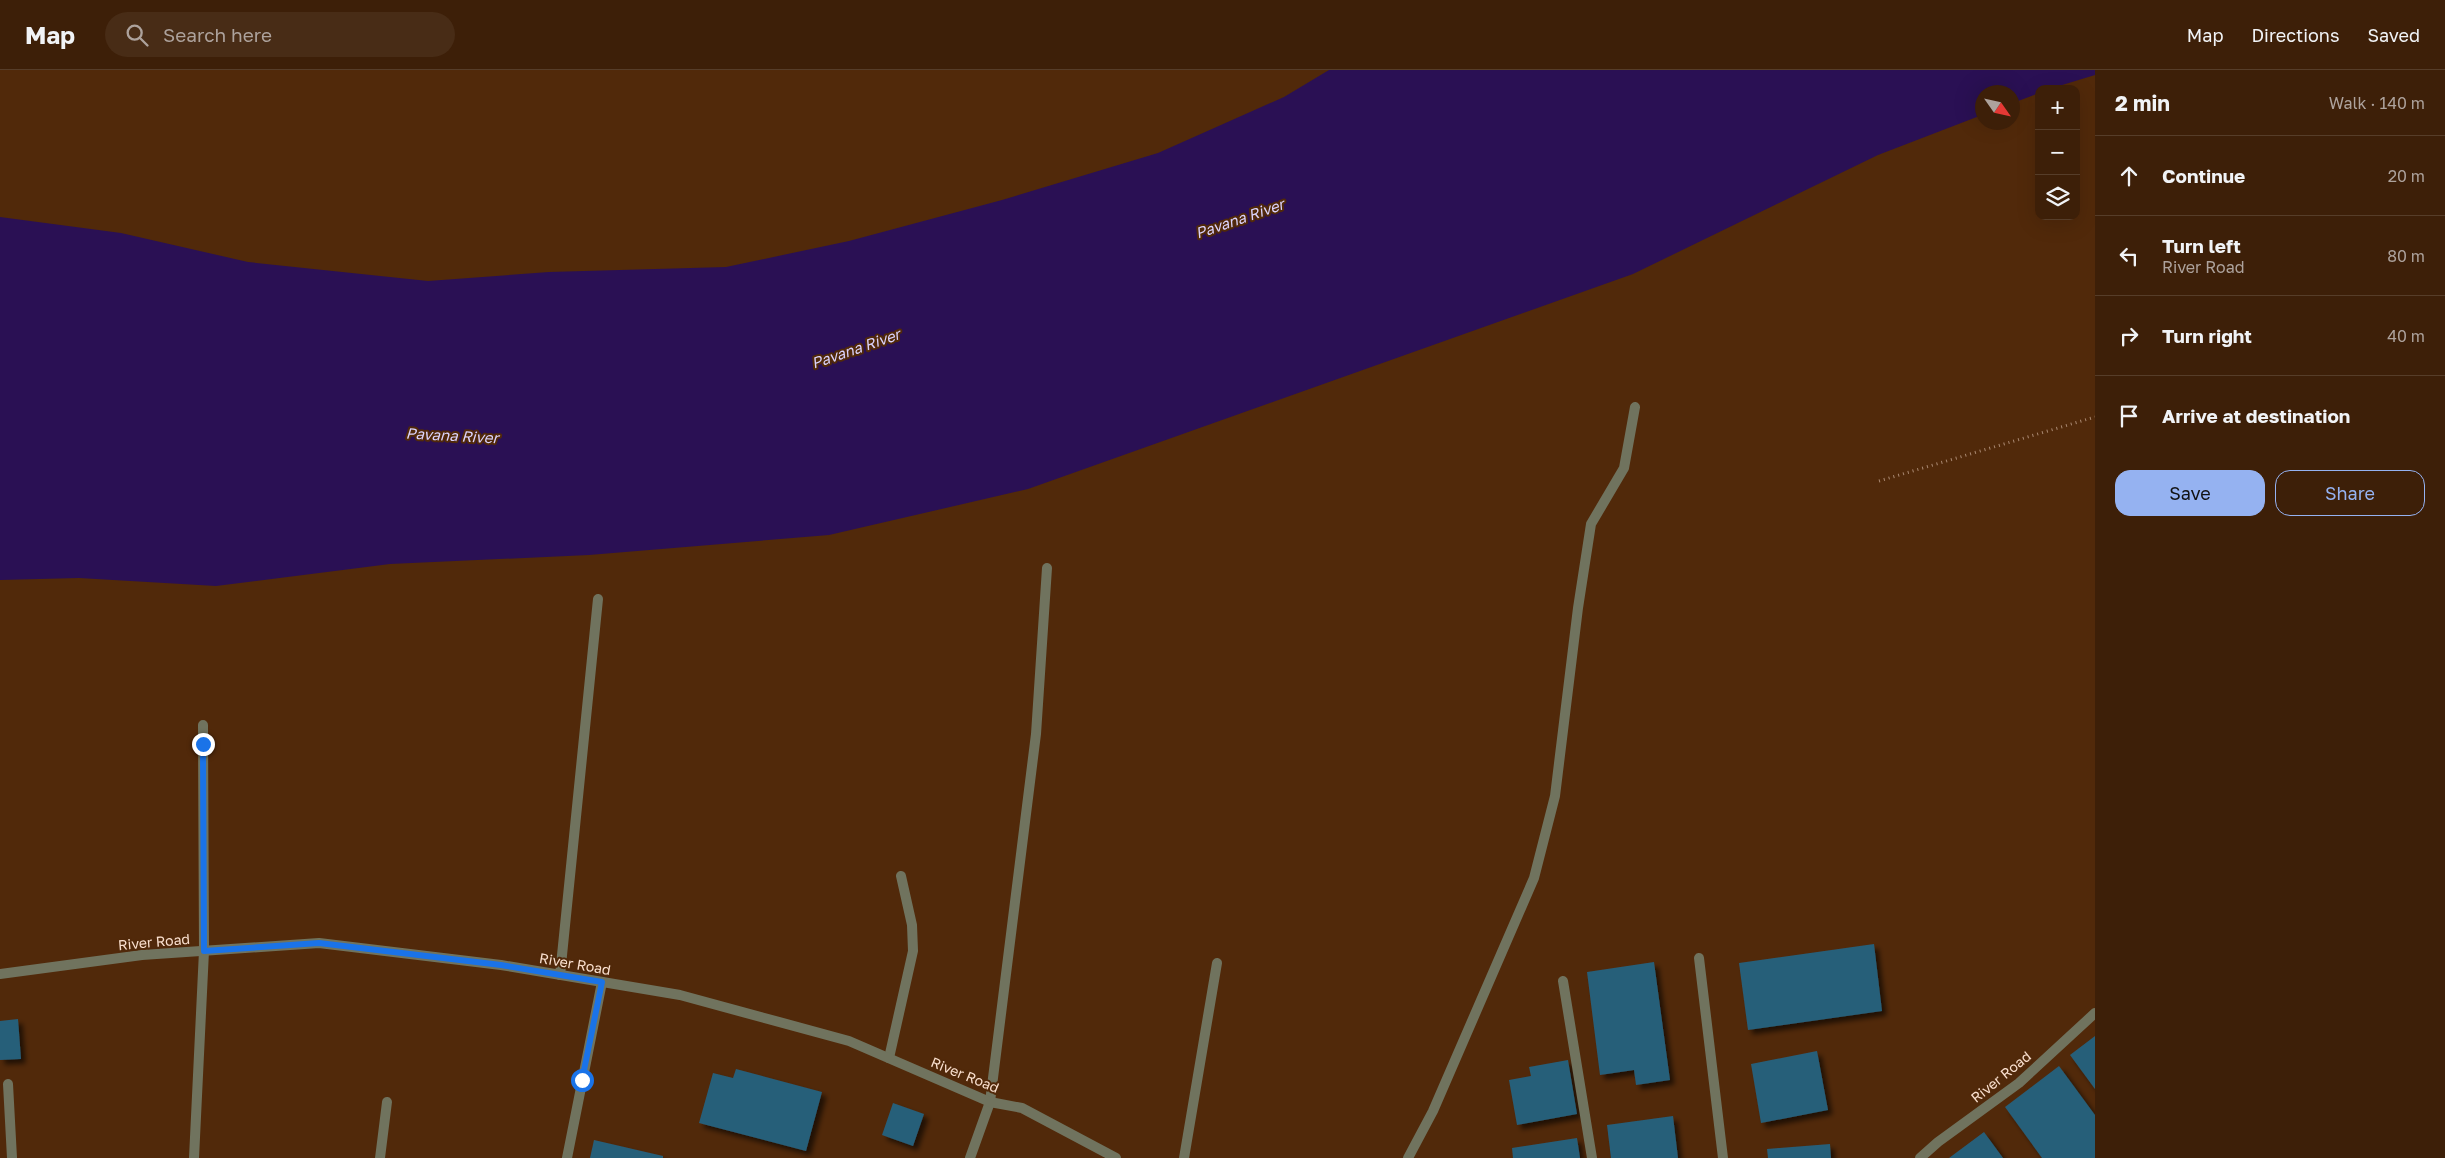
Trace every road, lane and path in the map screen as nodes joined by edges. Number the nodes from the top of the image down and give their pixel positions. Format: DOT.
graph roads {
  1 [pos="1636,406"];
  2 [pos="2095,417"];
  3 [pos="1879,481"];
  4 [pos="1047,568"];
  5 [pos="598,599"];
  6 [pos="203,725"];
  7 [pos="901,876"];
  8 [pos="204,951"];
  9 [pos="1699,958"];
  10 [pos="1218,963"];
  11 [pos="0,974"];
  12 [pos="560,975"];
  13 [pos="1563,981"];
  14 [pos="602,982"];
  15 [pos="2095,1013"];
  16 [pos="889,1058"];
  17 [pos="8,1084"];
  18 [pos="387,1102"];
  19 [pos="990,1102"];
  20 [pos="12,1158"];
  21 [pos="194,1158"];
  22 [pos="380,1158"];
  23 [pos="567,1158"];
  24 [pos="970,1158"];
  25 [pos="1116,1158"];
  26 [pos="1184,1158"];
  27 [pos="1408,1158"];
  28 [pos="1592,1158"];
  29 [pos="1723,1158"];
  30 [pos="1920,1158"];
  1 -- 27 [label="street"];
  2 -- 3 [label="path"];
  4 -- 19 [label="street"];
  5 -- 12 [label="street"];
  6 -- 8 [label="street"];
  7 -- 16 [label="street"];
  8 -- 11 [label="street, River Road"];
  8 -- 12 [label="street, River Road"];
  8 -- 21 [label="street"];
  9 -- 29 [label="street"];
  10 -- 26 [label="street"];
  12 -- 14 [label="street, River Road"];
  13 -- 28 [label="street"];
  14 -- 16 [label="street, River Road"];
  14 -- 23 [label="street"];
  15 -- 30 [label="street, River Road"];
  16 -- 19 [label="street, River Road"];
  17 -- 20 [label="street"];
  18 -- 22 [label="street"];
  19 -- 24 [label="street"];
  19 -- 25 [label="street, River Road"];
}
